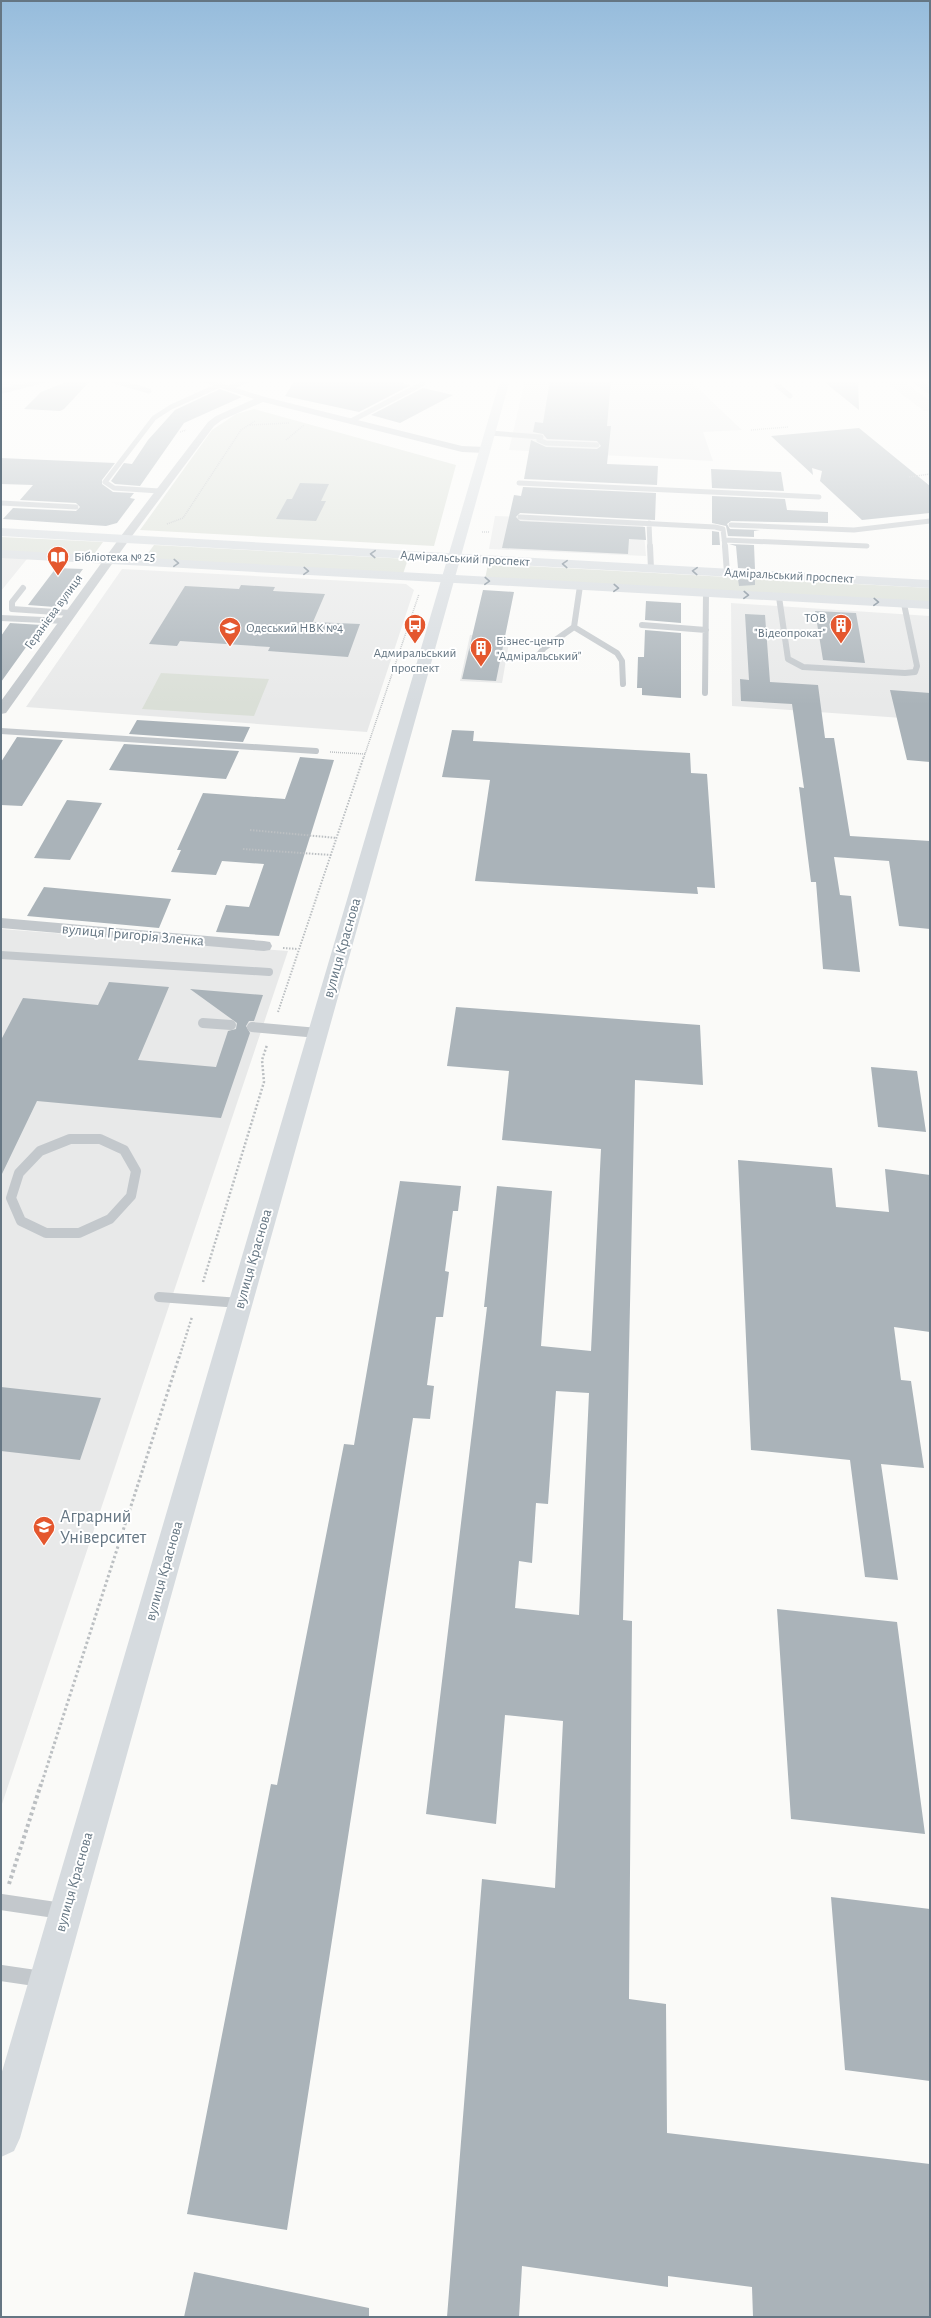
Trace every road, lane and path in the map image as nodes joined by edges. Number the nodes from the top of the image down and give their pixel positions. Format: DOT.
graph roads {
  1 [pos="117,488"];
  2 [pos="161,488"];
  3 [pos="203,488"];
  4 [pos="474,488"];
  5 [pos="630,488"];
  6 [pos="159,491"];
  7 [pos="820,497"];
  8 [pos="1,503"];
  9 [pos="76,507"];
  10 [pos="520,517"];
  11 [pos="930,521"];
  12 [pos="649,523"];
  13 [pos="730,524"];
  14 [pos="161,526"];
  15 [pos="1,532"];
  16 [pos="482,532"];
  17 [pos="489,532"];
  18 [pos="124,538"];
  19 [pos="724,540"];
  20 [pos="867,546"];
  21 [pos="1,554"];
  22 [pos="454,558"];
  23 [pos="109,560"];
  24 [pos="651,569"];
  25 [pos="727,573"];
  26 [pos="416,577"];
  27 [pos="448,579"];
  28 [pos="930,584"];
  29 [pos="580,586"];
  30 [pos="23,588"];
  31 [pos="706,593"];
  32 [pos="779,597"];
  33 [pos="904,604"];
  34 [pos="930,606"];
  35 [pos="68,617"];
  36 [pos="1,618"];
  37 [pos="642,625"];
  38 [pos="574,627"];
  39 [pos="706,630"];
  40 [pos="537,657"];
  41 [pos="623,684"];
  42 [pos="705,693"];
  43 [pos="1,710"];
  44 [pos="1,731"];
  45 [pos="316,751"];
  46 [pos="366,754"];
  47 [pos="250,830"];
  48 [pos="337,838"];
  49 [pos="242,849"];
  50 [pos="331,855"];
  51 [pos="1,923"];
  52 [pos="264,946"];
  53 [pos="1,954"];
  54 [pos="269,972"];
  55 [pos="203,1023"];
  56 [pos="230,1025"];
  57 [pos="252,1027"];
  58 [pos="272,1029"];
  59 [pos="318,1032"];
  60 [pos="6,1199"];
  61 [pos="159,1297"];
  62 [pos="198,1300"];
  63 [pos="240,1303"];
  64 [pos="2,1903"];
  65 [pos="66,1911"];
  66 [pos="1,1973"];
  67 [pos="46,1980"];
  68 [pos="1,2138"];
  1 -- 6 [label="lane"];
  2 -- 6 [label="street, Геранієва вулиця"];
  3 -- 14 [label="path"];
  4 -- 22 [label="main road, вулиця Краснова"];
  5 -- 7 [label="lane"];
  6 -- 18 [label="street, Геранієва вулиця"];
  8 -- 9 [label="lane"];
  10 -- 12 [label="lane"];
  11 -- 13 [label="lane"];
  12 -- 19 [label="lane"];
  12 -- 24 [label="lane"];
  15 -- 18 [label="main road, Адміральський проспект"];
  16 -- 17 [label="path"];
  22 -- 18 [label="main road, Адміральський проспект, one-way"];
  18 -- 23 [label="street, Геранієва вулиця"];
  19 -- 20 [label="lane"];
  19 -- 25 [label="lane"];
  21 -- 23 [label="main road, Адміральський проспект"];
  24 -- 22 [label="main road, Адміральський проспект, one-way"];
  22 -- 27 [label="main road, вулиця Краснова"];
  23 -- 26 [label="main road, Адміральський проспект, one-way"];
  23 -- 35 [label="street, Геранієва вулиця"];
  25 -- 24 [label="main road, Адміральський проспект, one-way"];
  25 -- 28 [label="main road, Адміральський проспект"];
  26 -- 27 [label="main road, Адміральський проспект"];
  26 -- 46 [label="path"];
  27 -- 29 [label="main road, Адміральський проспект, one-way"];
  27 -- 59 [label="main road, вулиця Краснова"];
  29 -- 31 [label="main road, Адміральський проспект, one-way"];
  29 -- 38 [label="lane"];
  30 -- 35 [label="lane"];
  31 -- 32 [label="main road, Адміральський проспект, one-way"];
  31 -- 39 [label="lane"];
  32 -- 33 [label="main road, Адміральський проспект, one-way"];
  32 -- 33 [label="lane"];
  33 -- 34 [label="main road, Адміральський проспект"];
  35 -- 36 [label="lane"];
  35 -- 43 [label="street, Геранієва вулиця"];
  37 -- 39 [label="lane"];
  38 -- 40 [label="lane"];
  38 -- 41 [label="lane"];
  39 -- 42 [label="lane"];
  44 -- 45 [label="lane"];
  45 -- 46 [label="path"];
  46 -- 48 [label="path"];
  47 -- 48 [label="path"];
  48 -- 50 [label="path"];
  49 -- 50 [label="path"];
  50 -- 58 [label="path"];
  51 -- 52 [label="street, вулиця Григорія Зленка"];
  53 -- 54 [label="lane"];
  55 -- 56 [label="lane"];
  57 -- 58 [label="lane"];
  58 -- 59 [label="lane"];
  58 -- 62 [label="path"];
  59 -- 63 [label="main road, вулиця Краснова"];
  60 -- 60 [label="lane"];
  61 -- 62 [label="lane"];
  62 -- 63 [label="lane"];
  62 -- 64 [label="path"];
  63 -- 65 [label="main road, вулиця Краснова"];
  64 -- 65 [label="lane"];
  65 -- 67 [label="main road, вулиця Краснова"];
  66 -- 67 [label="lane"];
  67 -- 68 [label="main road, вулиця Краснова"];
}
